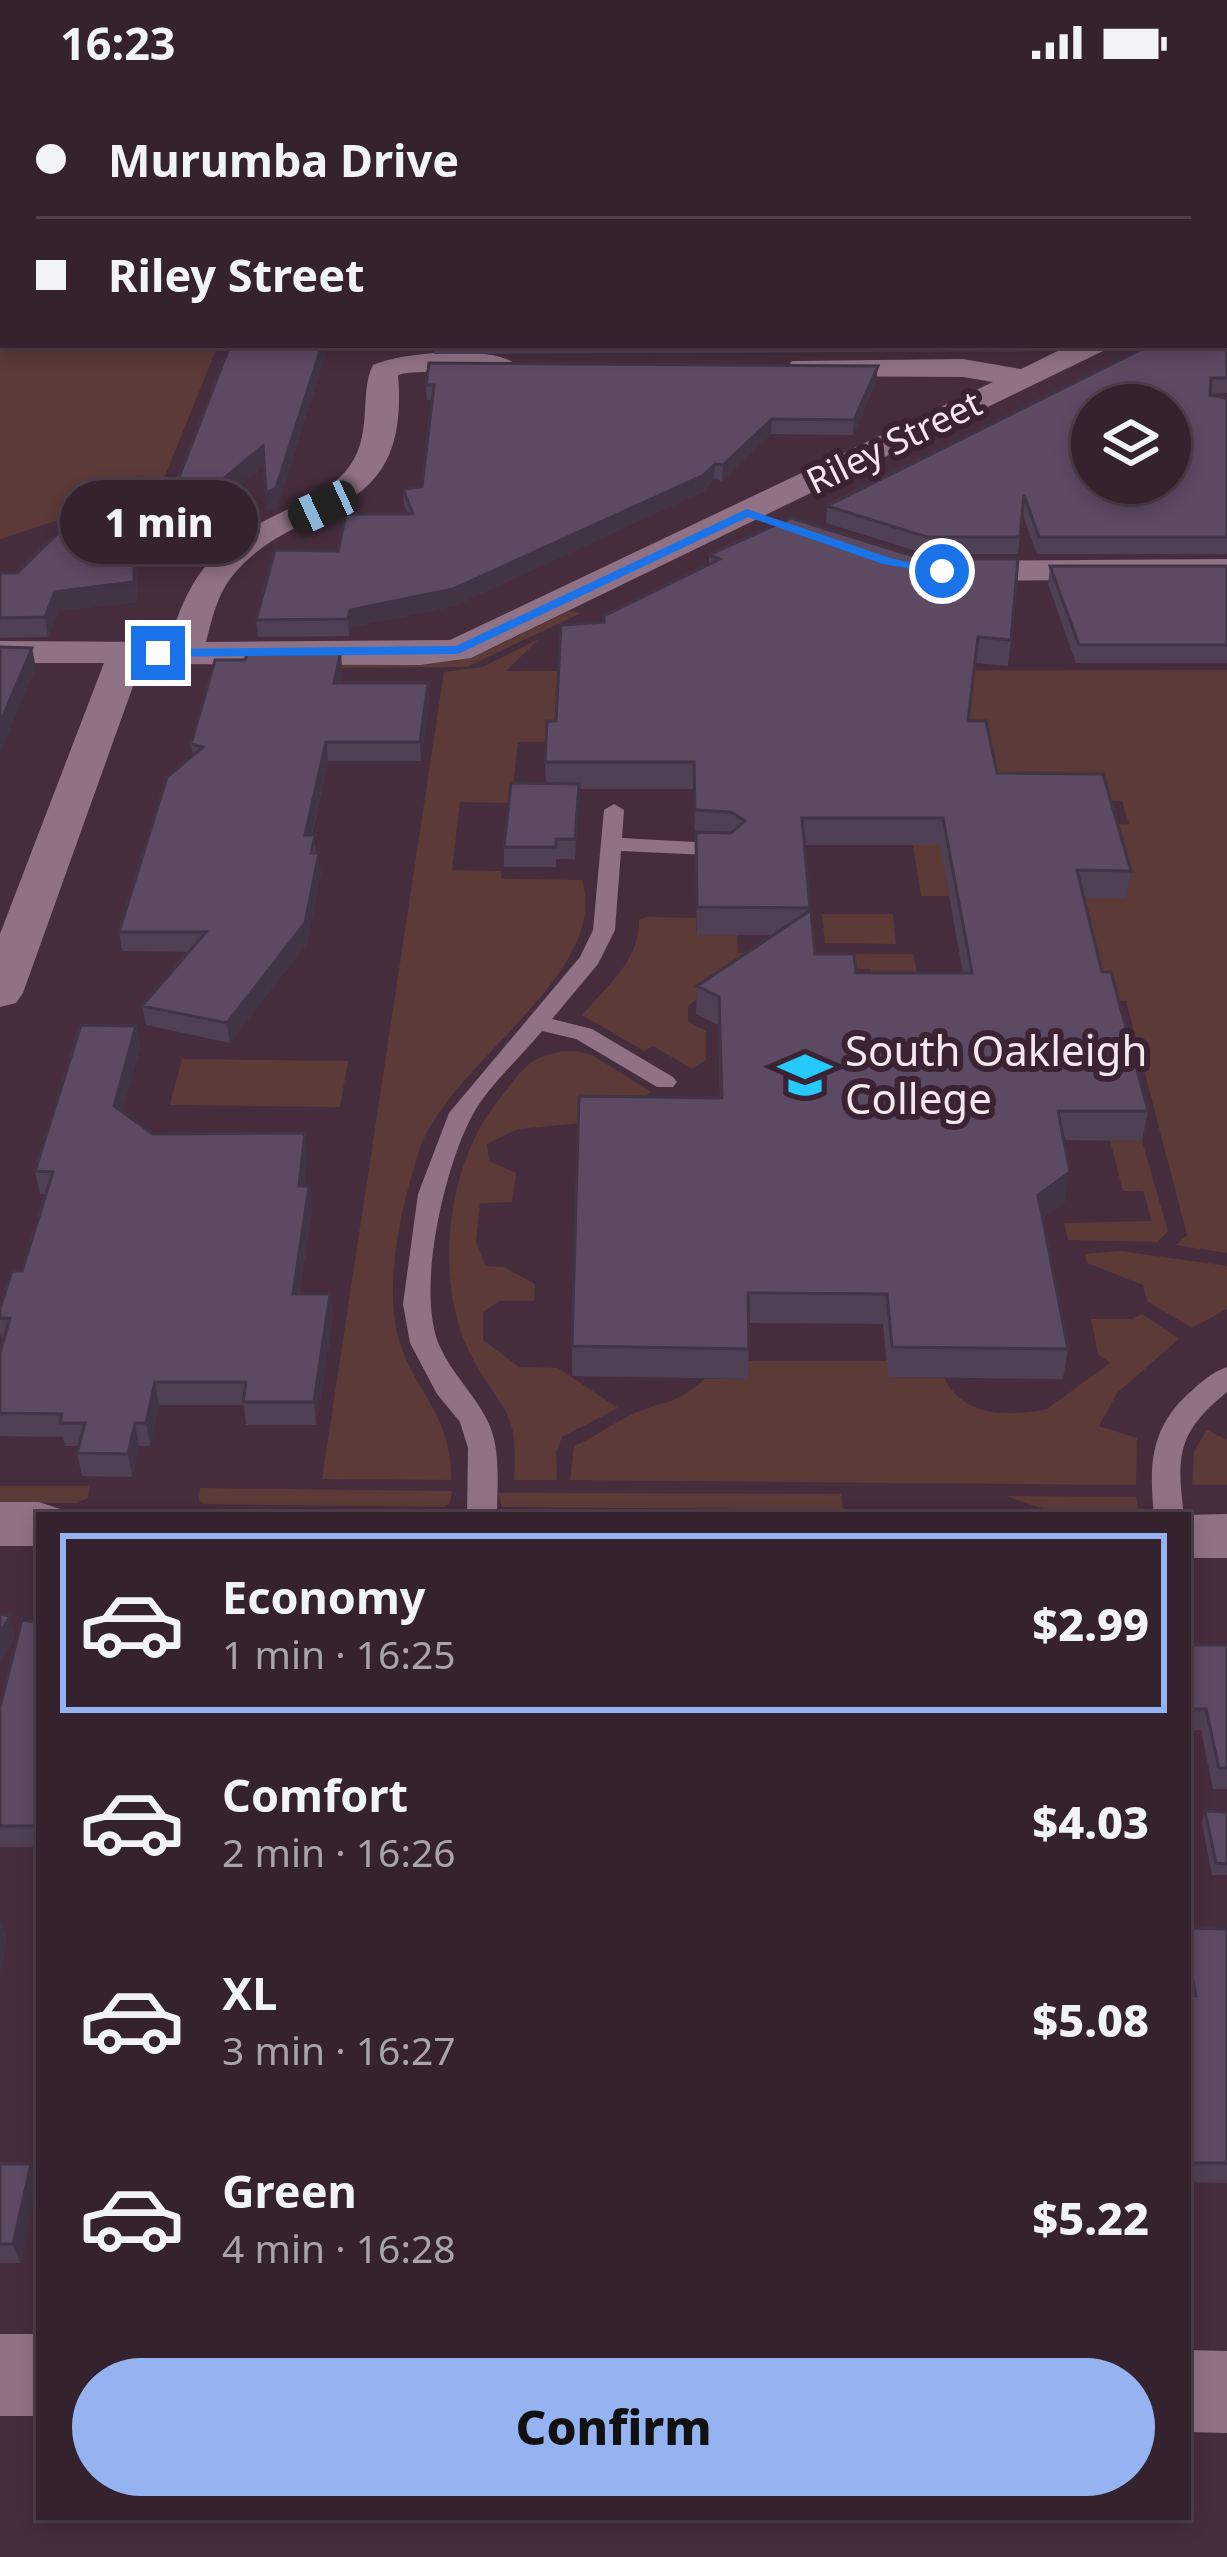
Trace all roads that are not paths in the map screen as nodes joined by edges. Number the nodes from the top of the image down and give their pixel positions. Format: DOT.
graph roads {
  1 [pos="1087,348"];
  2 [pos="543,366"];
  3 [pos="772,367"];
  4 [pos="1024,378"];
  5 [pos="747,513"];
  6 [pos="792,528"];
  7 [pos="904,566"];
  8 [pos="1227,569"];
  9 [pos="0,652"];
  10 [pos="127,652"];
  11 [pos="184,653"];
  12 [pos="614,811"];
  13 [pos="609,844"];
  14 [pos="730,850"];
  15 [pos="0,993"];
  16 [pos="538,1023"];
  17 [pos="665,1082"];
  18 [pos="1227,1377"];
  19 [pos="482,1512"];
  20 [pos="1169,1512"];
  21 [pos="0,1524"];
  22 [pos="36,1524"];
  23 [pos="1191,1536"];
  24 [pos="1227,1536"];
  25 [pos="0,2375"];
  26 [pos="36,2375"];
  27 [pos="1191,2392"];
  28 [pos="1227,2392"];
  1 -- 4 [label="street, Riley Street"];
  2 -- 11 [label="street"];
  3 -- 4 [label="street"];
  4 -- 5 [label="street, Riley Street"];
  5 -- 6 [label="street"];
  5 -- 11 [label="street, Riley Street"];
  7 -- 8 [label="street"];
  9 -- 10 [label="street, Riley Street"];
  10 -- 11 [label="street, Riley Street"];
  10 -- 15 [label="street"];
  12 -- 13 [label="lane"];
  13 -- 14 [label="lane"];
  13 -- 16 [label="lane"];
  16 -- 17 [label="lane"];
  16 -- 19 [label="lane"];
  18 -- 20 [label="lane"];
  21 -- 22 [label="street"];
  23 -- 24 [label="street"];
  25 -- 26 [label="street"];
  27 -- 28 [label="street"];
}
